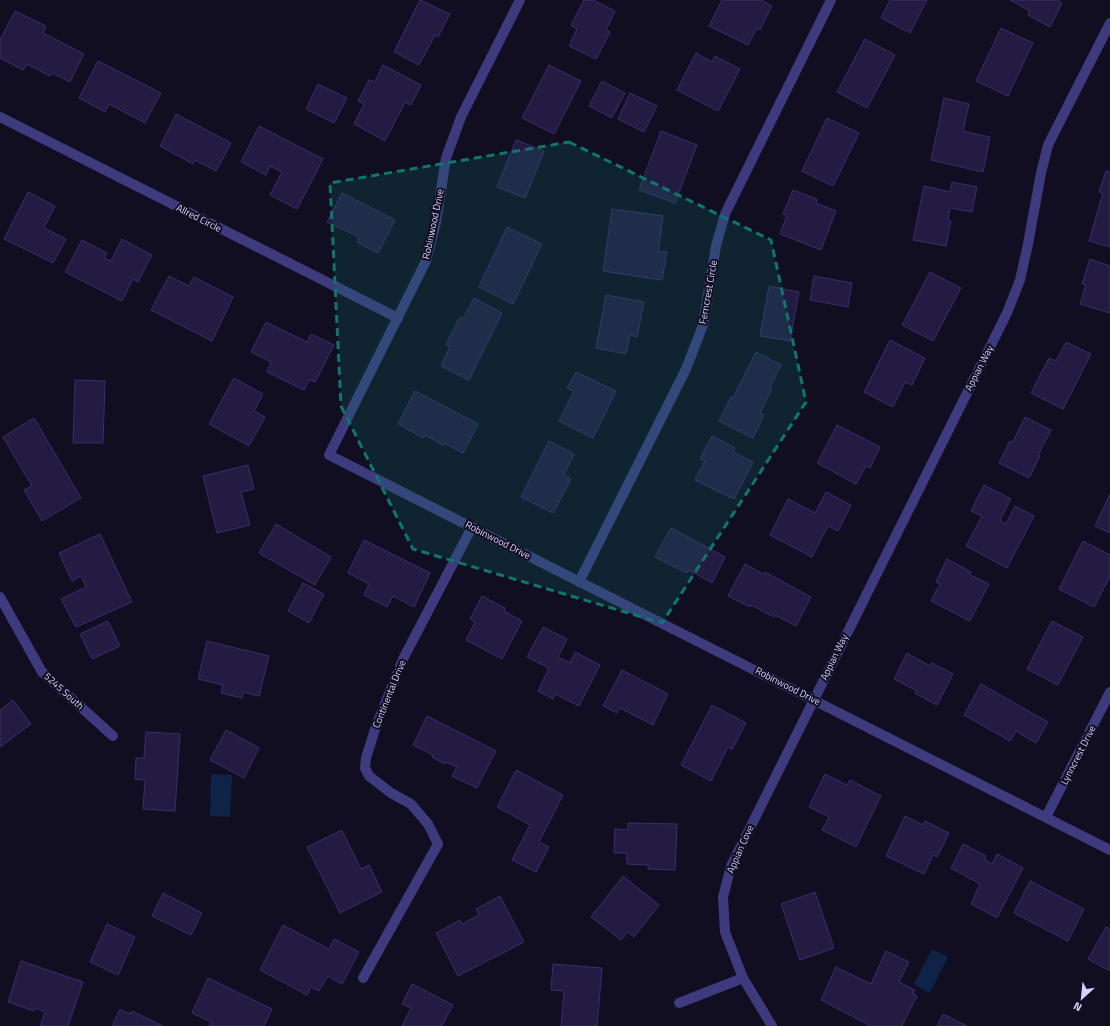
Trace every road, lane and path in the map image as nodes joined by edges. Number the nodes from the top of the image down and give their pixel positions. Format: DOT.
graph roads {
  1 [pos="520,0"];
  2 [pos="831,0"];
  3 [pos="1110,23"];
  4 [pos="0,117"];
  5 [pos="398,318"];
  6 [pos="472,527"];
  7 [pos="580,582"];
  8 [pos="0,597"];
  9 [pos="1110,692"];
  10 [pos="814,699"];
  11 [pos="114,736"];
  12 [pos="1046,818"];
  13 [pos="1110,850"];
  14 [pos="363,978"];
  15 [pos="743,978"];
  16 [pos="679,1003"];
  17 [pos="772,1026"];
  1 -- 5 [label="street, Robinwood Drive"];
  2 -- 7 [label="street, Ferncrest Circle"];
  3 -- 10 [label="street, Appian Way"];
  4 -- 5 [label="street, Allred Circle"];
  5 -- 6 [label="street, Robinwood Drive"];
  6 -- 7 [label="street, Robinwood Drive"];
  6 -- 14 [label="street, Continental Drive"];
  7 -- 10 [label="street, Robinwood Drive"];
  8 -- 11 [label="street, 5245 South"];
  9 -- 12 [label="street, Lynncrest Drive"];
  10 -- 12 [label="street, Robinwood Drive"];
  10 -- 15 [label="street, Appian Cove"];
  12 -- 13 [label="street, Robinwood Drive"];
  15 -- 16 [label="street"];
  15 -- 17 [label="street, Appian Cove"];
}
